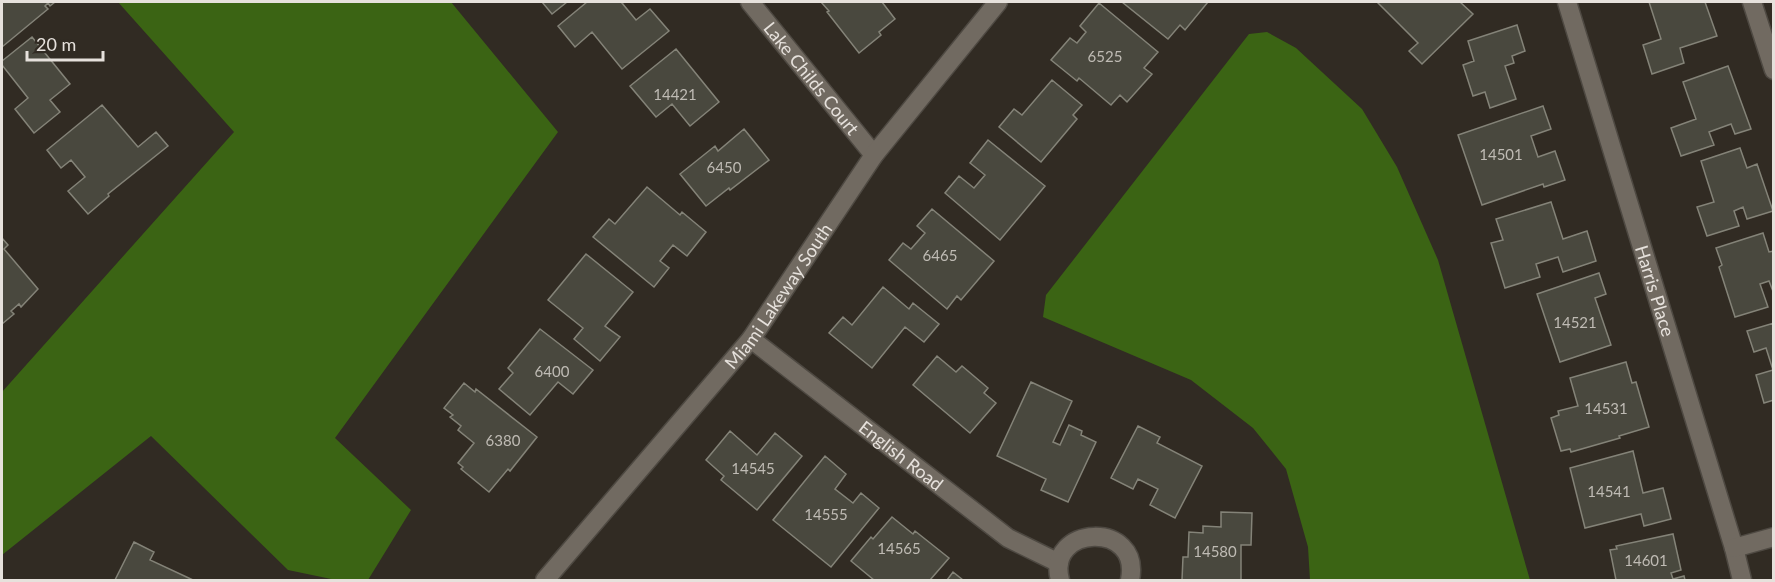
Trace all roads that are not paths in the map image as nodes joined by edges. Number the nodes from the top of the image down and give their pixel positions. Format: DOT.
graph roads {
  1 [pos="750,2"];
  2 [pos="998,2"];
  3 [pos="1567,2"];
  4 [pos="1752,2"];
  5 [pos="1773,70"];
  6 [pos="874,155"];
  7 [pos="751,339"];
  8 [pos="1773,537"];
  9 [pos="1734,548"];
  10 [pos="1059,572"];
  11 [pos="545,580"];
  12 [pos="1130,580"];
  13 [pos="1742,580"];
  1 -- 6 [label="street, Lake Childs Court"];
  2 -- 6 [label="street, Miami Lakeway South"];
  3 -- 9 [label="street, Harris Place"];
  4 -- 5 [label="street"];
  6 -- 7 [label="street, Miami Lakeway South"];
  7 -- 10 [label="street, English Road"];
  7 -- 11 [label="street, Miami Lakeway South"];
  8 -- 9 [label="street"];
  9 -- 13 [label="street, Harris Place"];
  10 -- 12 [label="street, English Road"];
}
